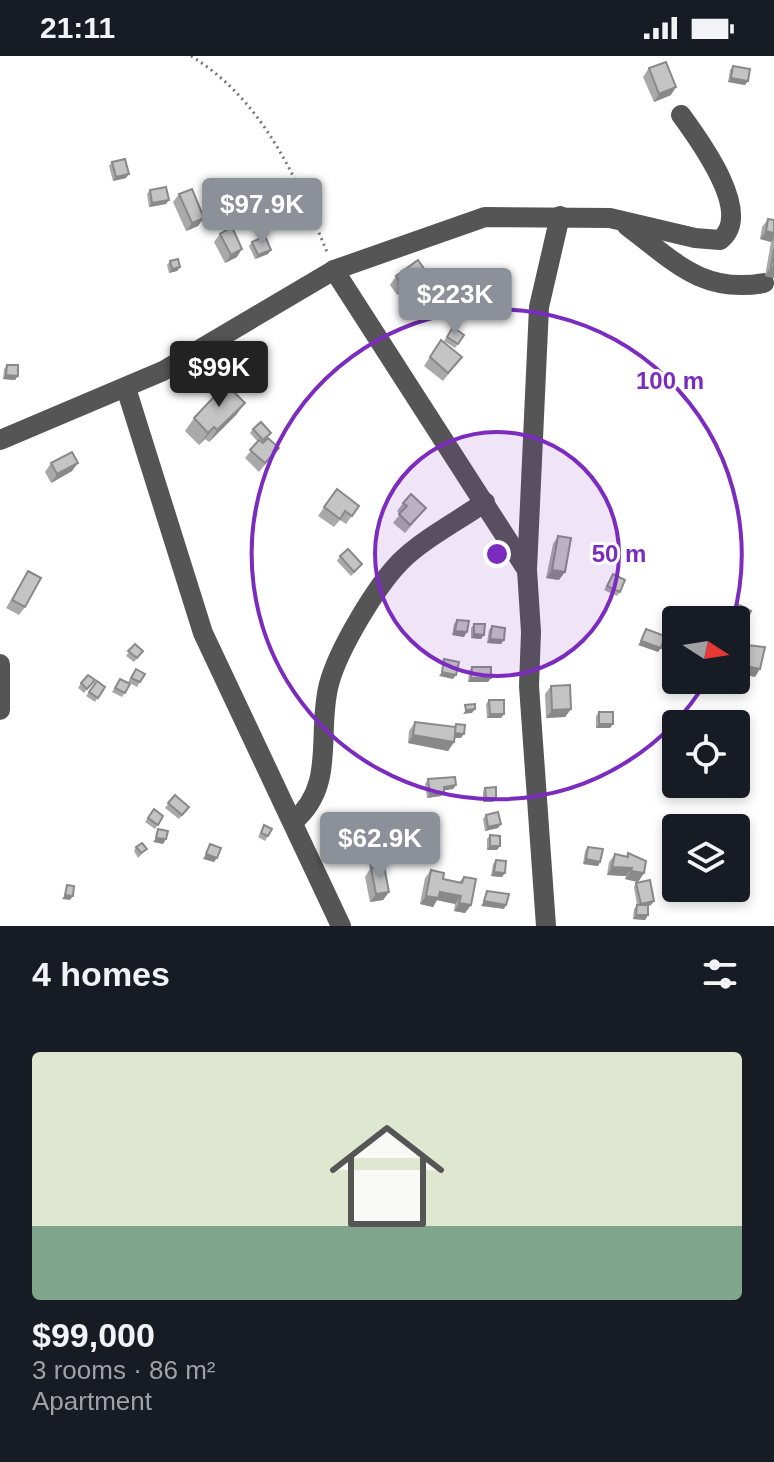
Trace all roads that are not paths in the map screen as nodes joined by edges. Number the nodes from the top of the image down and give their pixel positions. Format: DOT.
graph roads {
  1 [pos="681,115"];
  2 [pos="560,216"];
  3 [pos="619,220"];
  4 [pos="334,270"];
  5 [pos="764,283"];
  6 [pos="126,388"];
  7 [pos="0,440"];
  8 [pos="485,502"];
  9 [pos="527,570"];
  10 [pos="0,664"];
  11 [pos="0,710"];
  12 [pos="293,822"];
  13 [pos="341,926"];
  14 [pos="546,926"];
  1 -- 3 [label="street"];
  2 -- 3 [label="street"];
  2 -- 4 [label="street"];
  2 -- 9 [label="street"];
  3 -- 5 [label="street"];
  4 -- 6 [label="street"];
  4 -- 8 [label="street"];
  6 -- 7 [label="street"];
  6 -- 12 [label="street"];
  8 -- 9 [label="street"];
  8 -- 12 [label="street"];
  9 -- 14 [label="street"];
  10 -- 11 [label="street"];
  12 -- 13 [label="street"];
}
